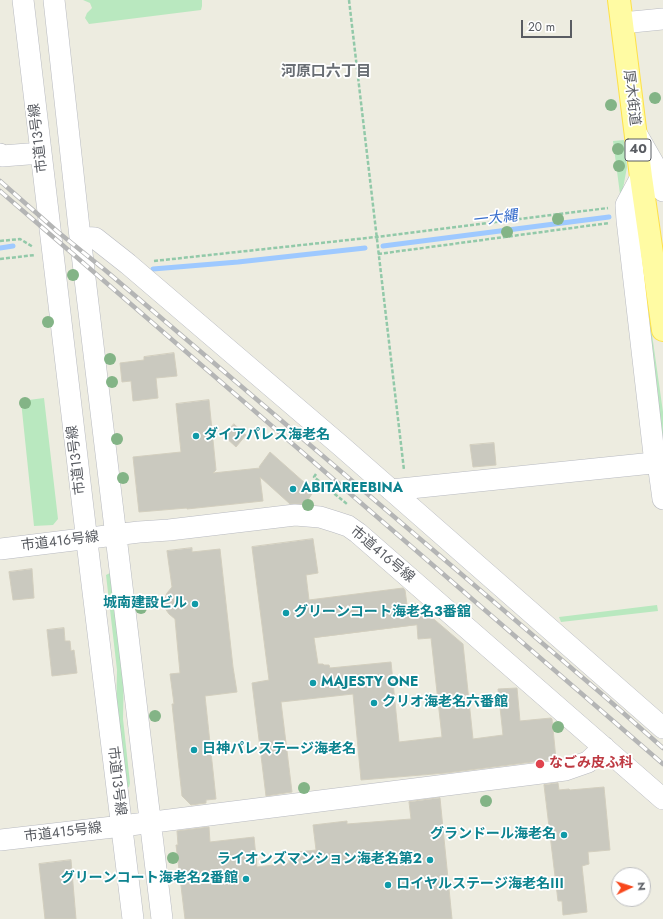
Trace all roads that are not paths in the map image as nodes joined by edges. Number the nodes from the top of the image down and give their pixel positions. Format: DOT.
graph roads {
  1 [pos="23,0"];
  2 [pos="54,0"];
  3 [pos="619,0"];
  4 [pos="663,19"];
  5 [pos="622,23"];
  6 [pos="636,132"];
  7 [pos="41,153"];
  8 [pos="0,154"];
  9 [pos="641,177"];
  10 [pos="663,191"];
  11 [pos="80,237"];
  12 [pos="663,330"];
  13 [pos="659,462"];
  14 [pos="398,490"];
  15 [pos="663,498"];
  16 [pos="116,535"];
  17 [pos="86,539"];
  18 [pos="0,549"];
  19 [pos="663,728"];
  20 [pos="604,747"];
  21 [pos="663,799"];
  22 [pos="151,822"];
  23 [pos="122,826"];
  24 [pos="0,840"];
  25 [pos="133,919"];
  26 [pos="162,919"];
  1 -- 7 [label="street, 市道13号線"];
  2 -- 11 [label="street"];
  3 -- 5 [label="main road, 厚木街道 / 40"];
  4 -- 5 [label="street"];
  5 -- 6 [label="main road, 厚木街道 / 40"];
  6 -- 9 [label="main road, 厚木街道 / 40"];
  6 -- 10 [label="street"];
  7 -- 8 [label="street"];
  7 -- 17 [label="street, 市道13号線"];
  9 -- 12 [label="main road, 厚木街道 / 40"];
  9 -- 13 [label="street"];
  11 -- 14 [label="street"];
  11 -- 16 [label="street"];
  13 -- 14 [label="street"];
  13 -- 15 [label="street"];
  14 -- 19 [label="street"];
  16 -- 17 [label="street, 市道416号線"];
  16 -- 20 [label="street, 市道416号線"];
  16 -- 22 [label="street"];
  17 -- 18 [label="street, 市道416号線"];
  17 -- 23 [label="street, 市道13号線"];
  20 -- 21 [label="street, 市道416号線"];
  20 -- 22 [label="street, 市道415号線"];
  22 -- 23 [label="street, 市道415号線"];
  22 -- 26 [label="street"];
  23 -- 24 [label="street, 市道415号線"];
  23 -- 25 [label="street, 市道13号線"];
}
